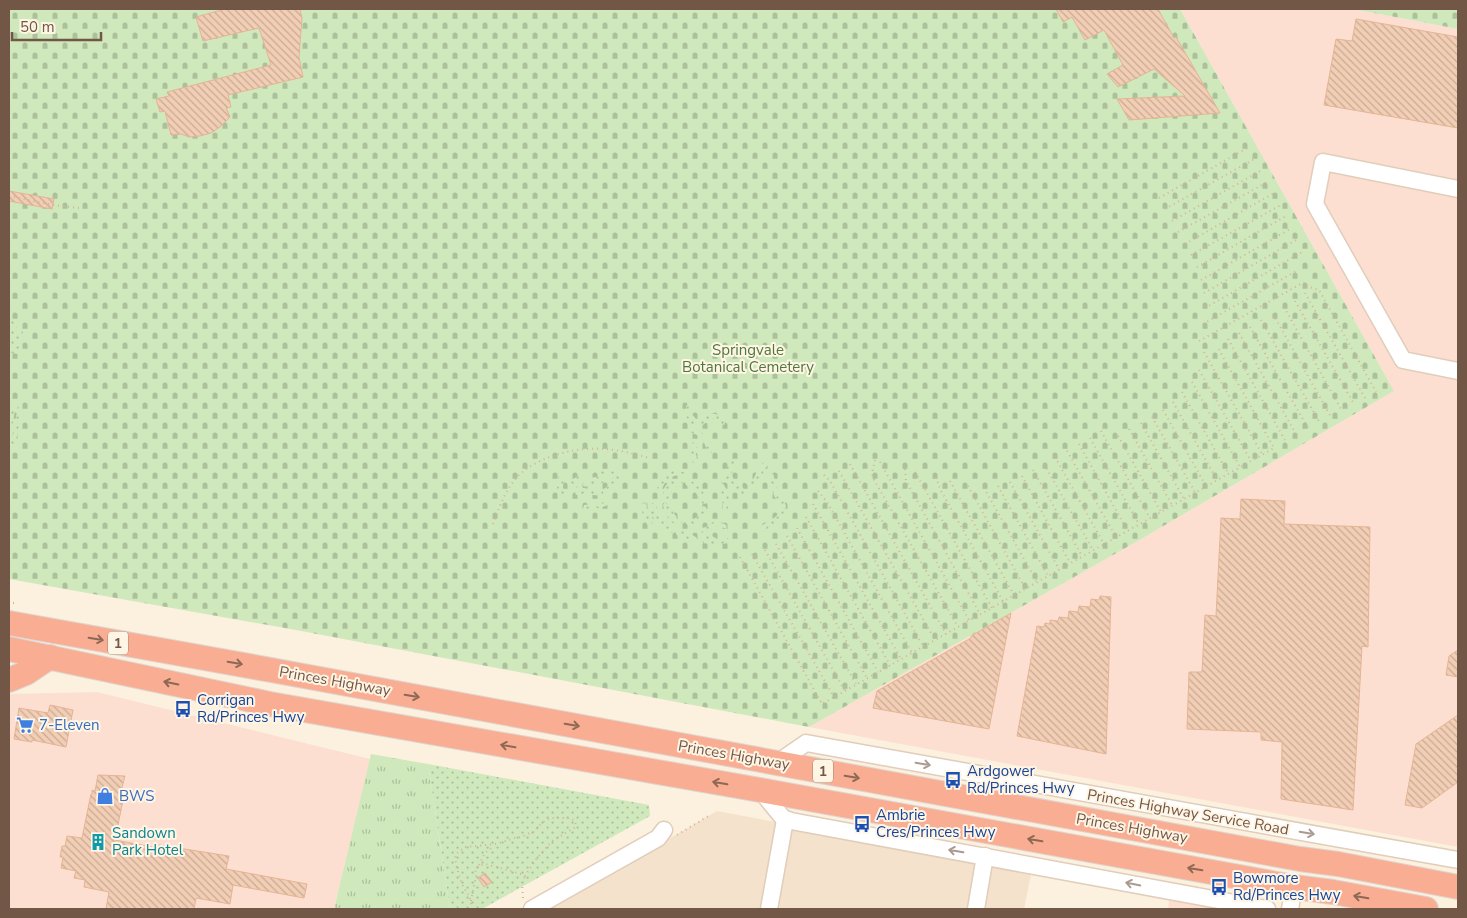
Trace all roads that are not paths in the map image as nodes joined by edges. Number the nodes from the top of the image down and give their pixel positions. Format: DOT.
graph roads {
  1 [pos="1458,189"];
  2 [pos="1458,371"];
  3 [pos="13,610"];
  4 [pos="9,649"];
  5 [pos="50,657"];
  6 [pos="9,680"];
  7 [pos="777,763"];
  8 [pos="760,790"];
  9 [pos="785,820"];
  10 [pos="670,833"];
  11 [pos="986,856"];
  12 [pos="1300,859"];
  13 [pos="1458,860"];
  14 [pos="1338,864"];
  15 [pos="1458,887"];
  16 [pos="1333,892"];
  17 [pos="1292,898"];
  18 [pos="528,905"];
  19 [pos="1416,908"];
  20 [pos="769,909"];
  21 [pos="976,909"];
  22 [pos="1267,909"];
  1 -- 2 [label="street"];
  3 -- 7 [label="highway, Princes Highway / 1, one-way"];
  4 -- 5 [label="highway, Princes Highway / 1"];
  5 -- 6 [label="highway"];
  8 -- 5 [label="highway, Princes Highway / 1, one-way"];
  7 -- 12 [label="highway, Princes Highway / 1, one-way"];
  7 -- 13 [label="street, Princes Highway Service Road, one-way"];
  8 -- 9 [label="street"];
  17 -- 8 [label="highway, Princes Highway / 1, one-way"];
  11 -- 9 [label="street, one-way"];
  9 -- 20 [label="street"];
  10 -- 18 [label="street"];
  11 -- 21 [label="street"];
  22 -- 11 [label="street, one-way"];
  12 -- 14 [label="highway, Princes Highway / 1"];
  12 -- 17 [label="highway"];
  14 -- 15 [label="highway, Princes Highway / 1"];
  14 -- 16 [label="highway"];
  16 -- 17 [label="highway, Princes Highway / 1"];
  19 -- 16 [label="highway, Princes Highway / 1, one-way"];
}
